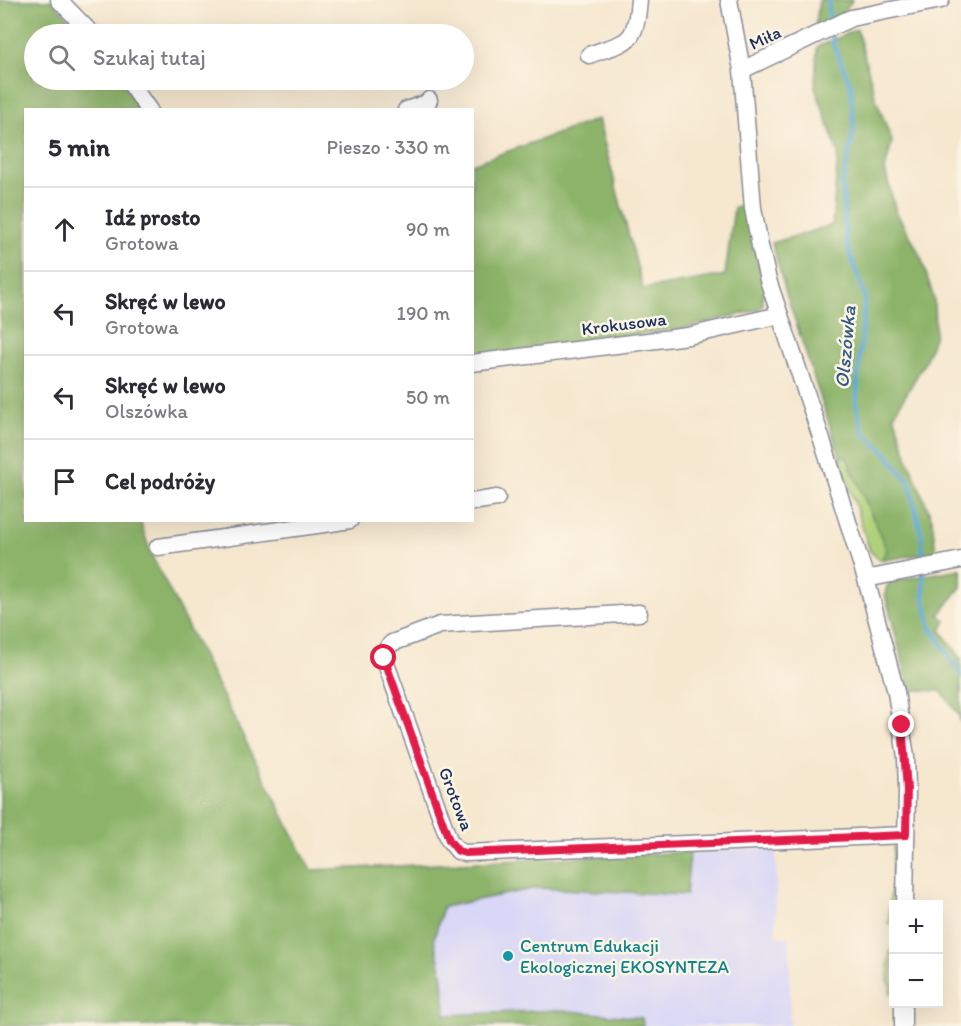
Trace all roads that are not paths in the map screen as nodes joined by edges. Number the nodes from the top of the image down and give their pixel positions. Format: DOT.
graph roads {
  1 [pos="59,0"];
  2 [pos="639,0"];
  3 [pos="729,0"];
  4 [pos="941,0"];
  5 [pos="859,11"];
  6 [pos="82,24"];
  7 [pos="589,55"];
  8 [pos="742,70"];
  9 [pos="135,90"];
  10 [pos="429,100"];
  11 [pos="148,108"];
  12 [pos="412,108"];
  13 [pos="780,315"];
  14 [pos="474,363"];
  15 [pos="497,498"];
  16 [pos="474,502"];
  17 [pos="323,523"];
  18 [pos="158,547"];
  19 [pos="955,561"];
  20 [pos="866,579"];
  21 [pos="639,613"];
  22 [pos="906,835"];
  23 [pos="905,900"];
  24 [pos="903,1008"];
  25 [pos="903,1026"];
  1 -- 6 [label="street"];
  2 -- 7 [label="street"];
  3 -- 8 [label="street"];
  4 -- 5 [label="street, Miła"];
  5 -- 8 [label="street, Miła"];
  8 -- 13 [label="street"];
  9 -- 11 [label="street"];
  10 -- 12 [label="street"];
  13 -- 14 [label="street, Krokusowa"];
  13 -- 20 [label="street"];
  15 -- 16 [label="street"];
  17 -- 18 [label="street"];
  19 -- 20 [label="street"];
  20 -- 22 [label="street"];
  21 -- 22 [label="street, Grotowa"];
  22 -- 23 [label="street"];
  24 -- 25 [label="street"];
}
